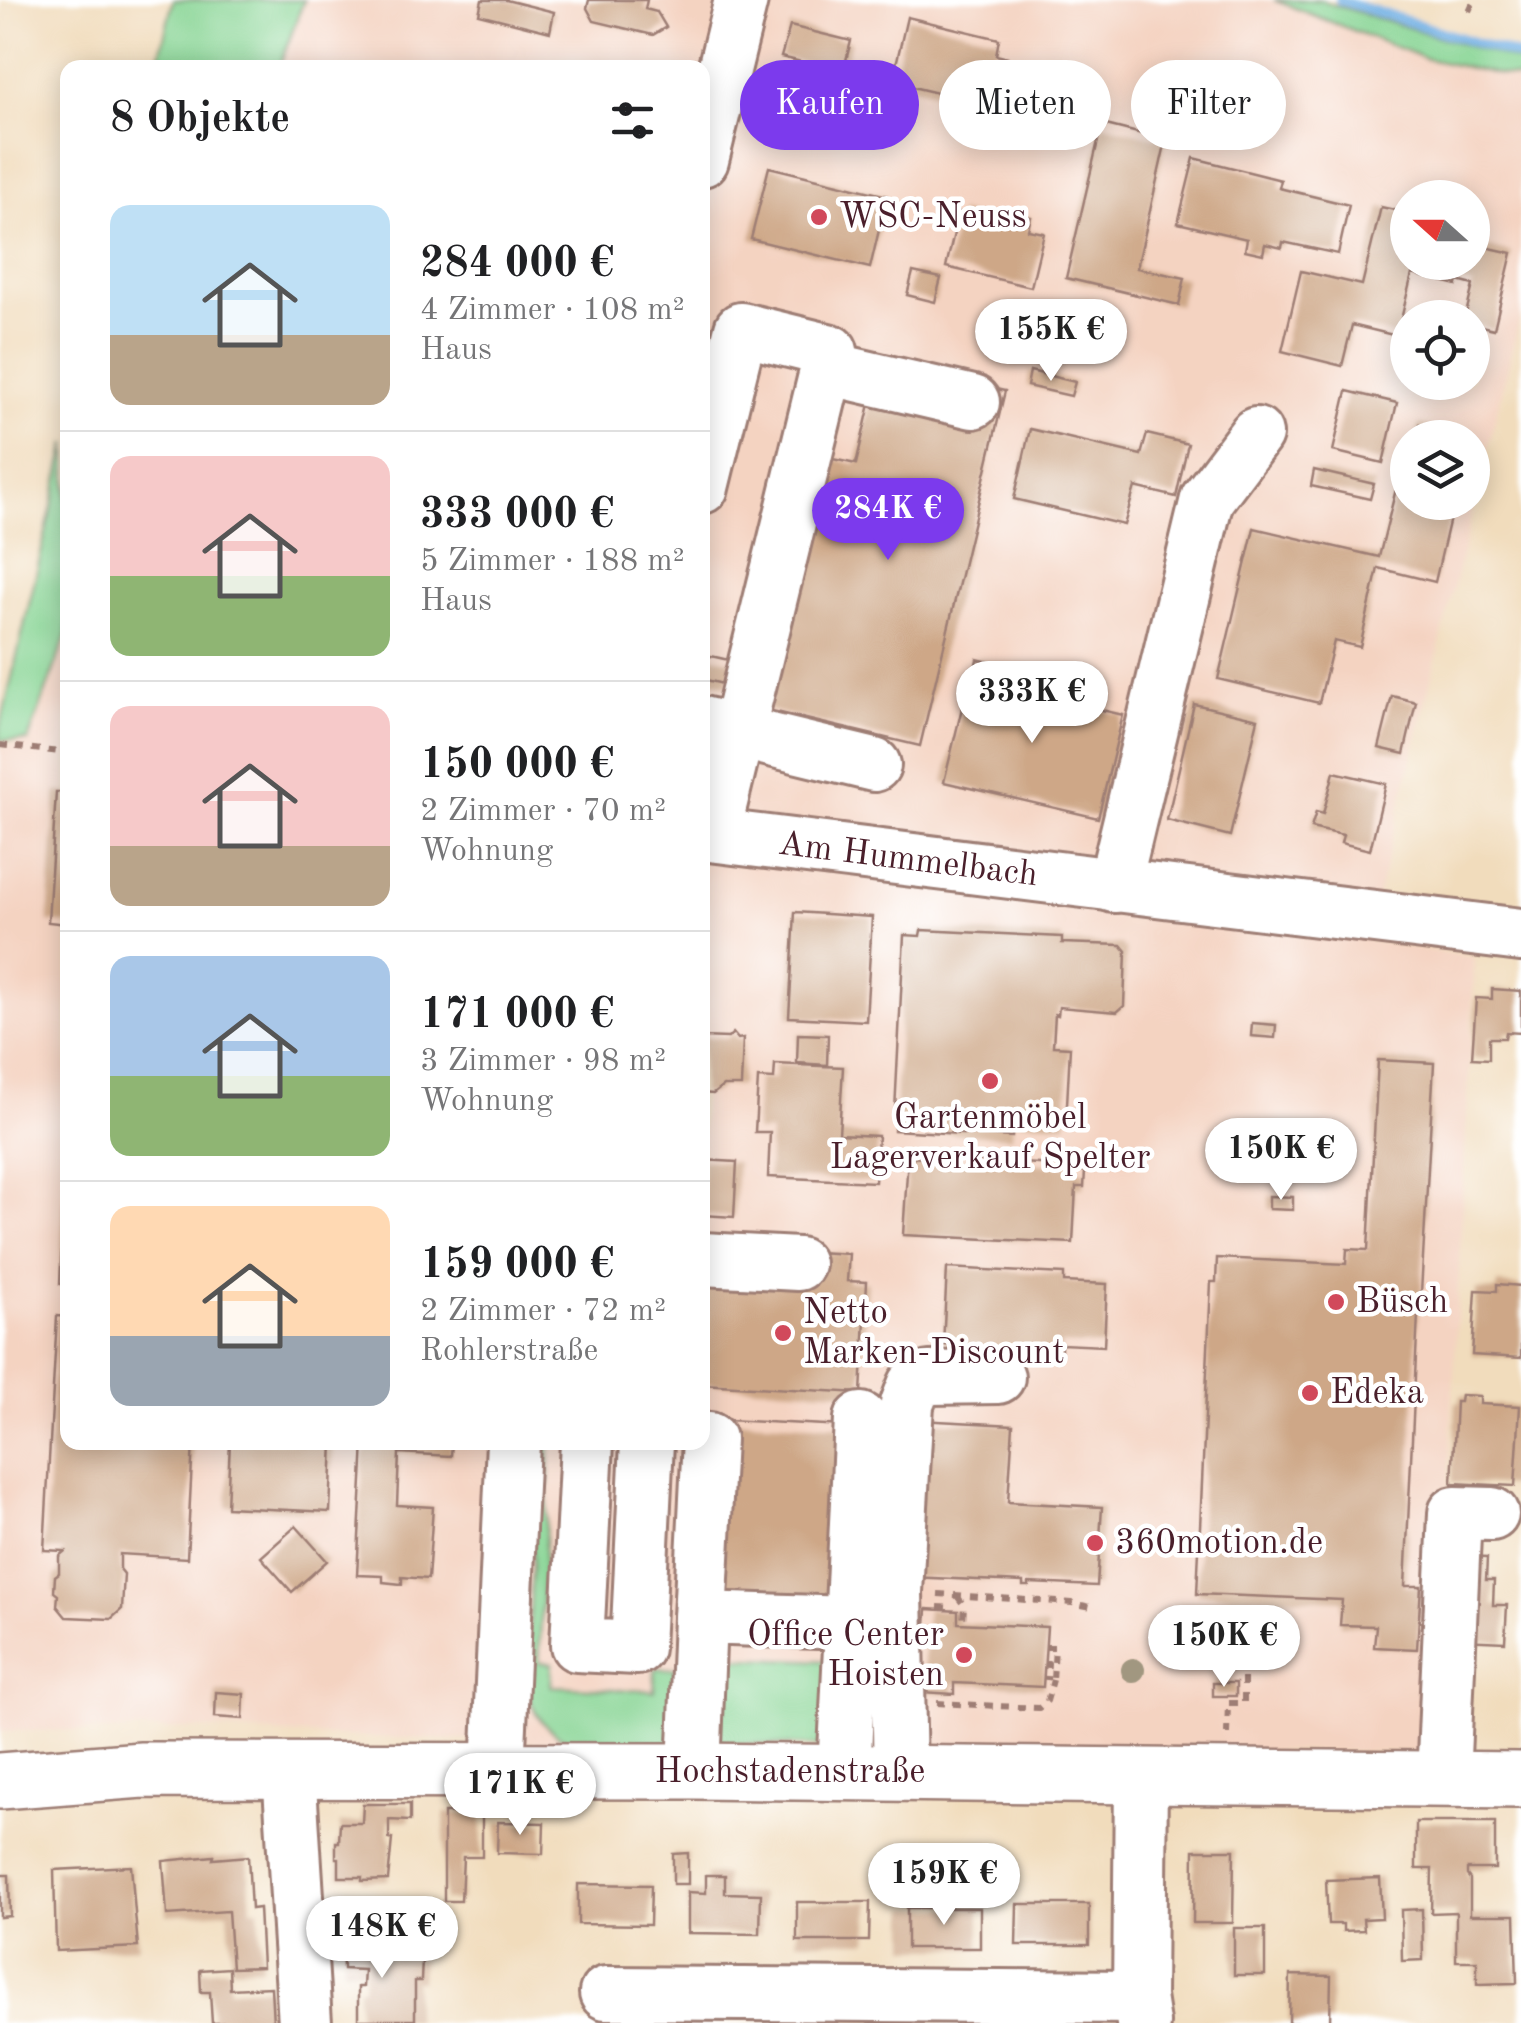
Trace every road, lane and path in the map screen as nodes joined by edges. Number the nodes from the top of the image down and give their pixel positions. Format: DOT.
graph roads {
  1 [pos="740,0"];
  2 [pos="1474,0"];
  3 [pos="1469,11"];
  4 [pos="710,126"];
  5 [pos="827,368"];
  6 [pos="973,402"];
  7 [pos="1256,434"];
  8 [pos="710,455"];
  9 [pos="720,728"];
  10 [pos="0,745"];
  11 [pos="60,752"];
  12 [pos="874,765"];
  13 [pos="710,816"];
  14 [pos="710,834"];
  15 [pos="1114,886"];
  16 [pos="1521,935"];
  17 [pos="710,1259"];
  18 [pos="798,1264"];
  19 [pos="998,1378"];
  20 [pos="861,1419"];
  21 [pos="512,1450"];
  22 [pos="587,1450"];
  23 [pos="647,1450"];
  24 [pos="708,1450"];
  25 [pos="1492,1514"];
  26 [pos="896,1592"];
  27 [pos="956,1596"];
  28 [pos="1096,1608"];
  29 [pos="700,1618"];
  30 [pos="850,1623"];
  31 [pos="963,1624"];
  32 [pos="1235,1628"];
  33 [pos="1046,1647"];
  34 [pos="1045,1663"];
  35 [pos="1053,1680"];
  36 [pos="900,1702"];
  37 [pos="289,1770"];
  38 [pos="498,1770"];
  39 [pos="694,1772"];
  40 [pos="844,1773"];
  41 [pos="900,1773"];
  42 [pos="1141,1775"];
  43 [pos="1225,1777"];
  44 [pos="1443,1779"];
  45 [pos="0,1780"];
  46 [pos="1521,1780"];
  47 [pos="606,1993"];
  48 [pos="1141,2010"];
  49 [pos="304,2023"];
  1 -- 4 [label="street"];
  2 -- 3 [label="path"];
  5 -- 6 [label="street"];
  5 -- 8 [label="street"];
  5 -- 9 [label="street"];
  7 -- 15 [label="street"];
  9 -- 12 [label="street"];
  9 -- 13 [label="street"];
  10 -- 11 [label="path"];
  14 -- 15 [label="street, Am Hummelbach"];
  15 -- 16 [label="street, Am Hummelbach"];
  17 -- 18 [label="street"];
  19 -- 26 [label="street"];
  20 -- 30 [label="street"];
  21 -- 38 [label="street"];
  22 -- 23 [label="street"];
  24 -- 29 [label="street"];
  25 -- 44 [label="street"];
  26 -- 27 [label="path"];
  26 -- 36 [label="street"];
  27 -- 28 [label="path"];
  27 -- 31 [label="path"];
  29 -- 30 [label="street"];
  29 -- 39 [label="street"];
  30 -- 40 [label="street"];
  32 -- 43 [label="path"];
  33 -- 35 [label="path"];
  34 -- 35 [label="path"];
  35 -- 36 [label="path"];
  36 -- 41 [label="street"];
  37 -- 38 [label="main road, Hochstadenstraße"];
  37 -- 45 [label="main road, Hochstadenstraße"];
  37 -- 49 [label="street"];
  38 -- 39 [label="main road, Hochstadenstraße"];
  39 -- 40 [label="main road, Hochstadenstraße"];
  40 -- 41 [label="main road, Hochstadenstraße"];
  41 -- 42 [label="main road, Hochstadenstraße"];
  42 -- 43 [label="main road, Hochstadenstraße"];
  42 -- 48 [label="street"];
  43 -- 44 [label="main road, Hochstadenstraße"];
  44 -- 46 [label="main road, Hochstadenstraße"];
  47 -- 48 [label="street"];
}
